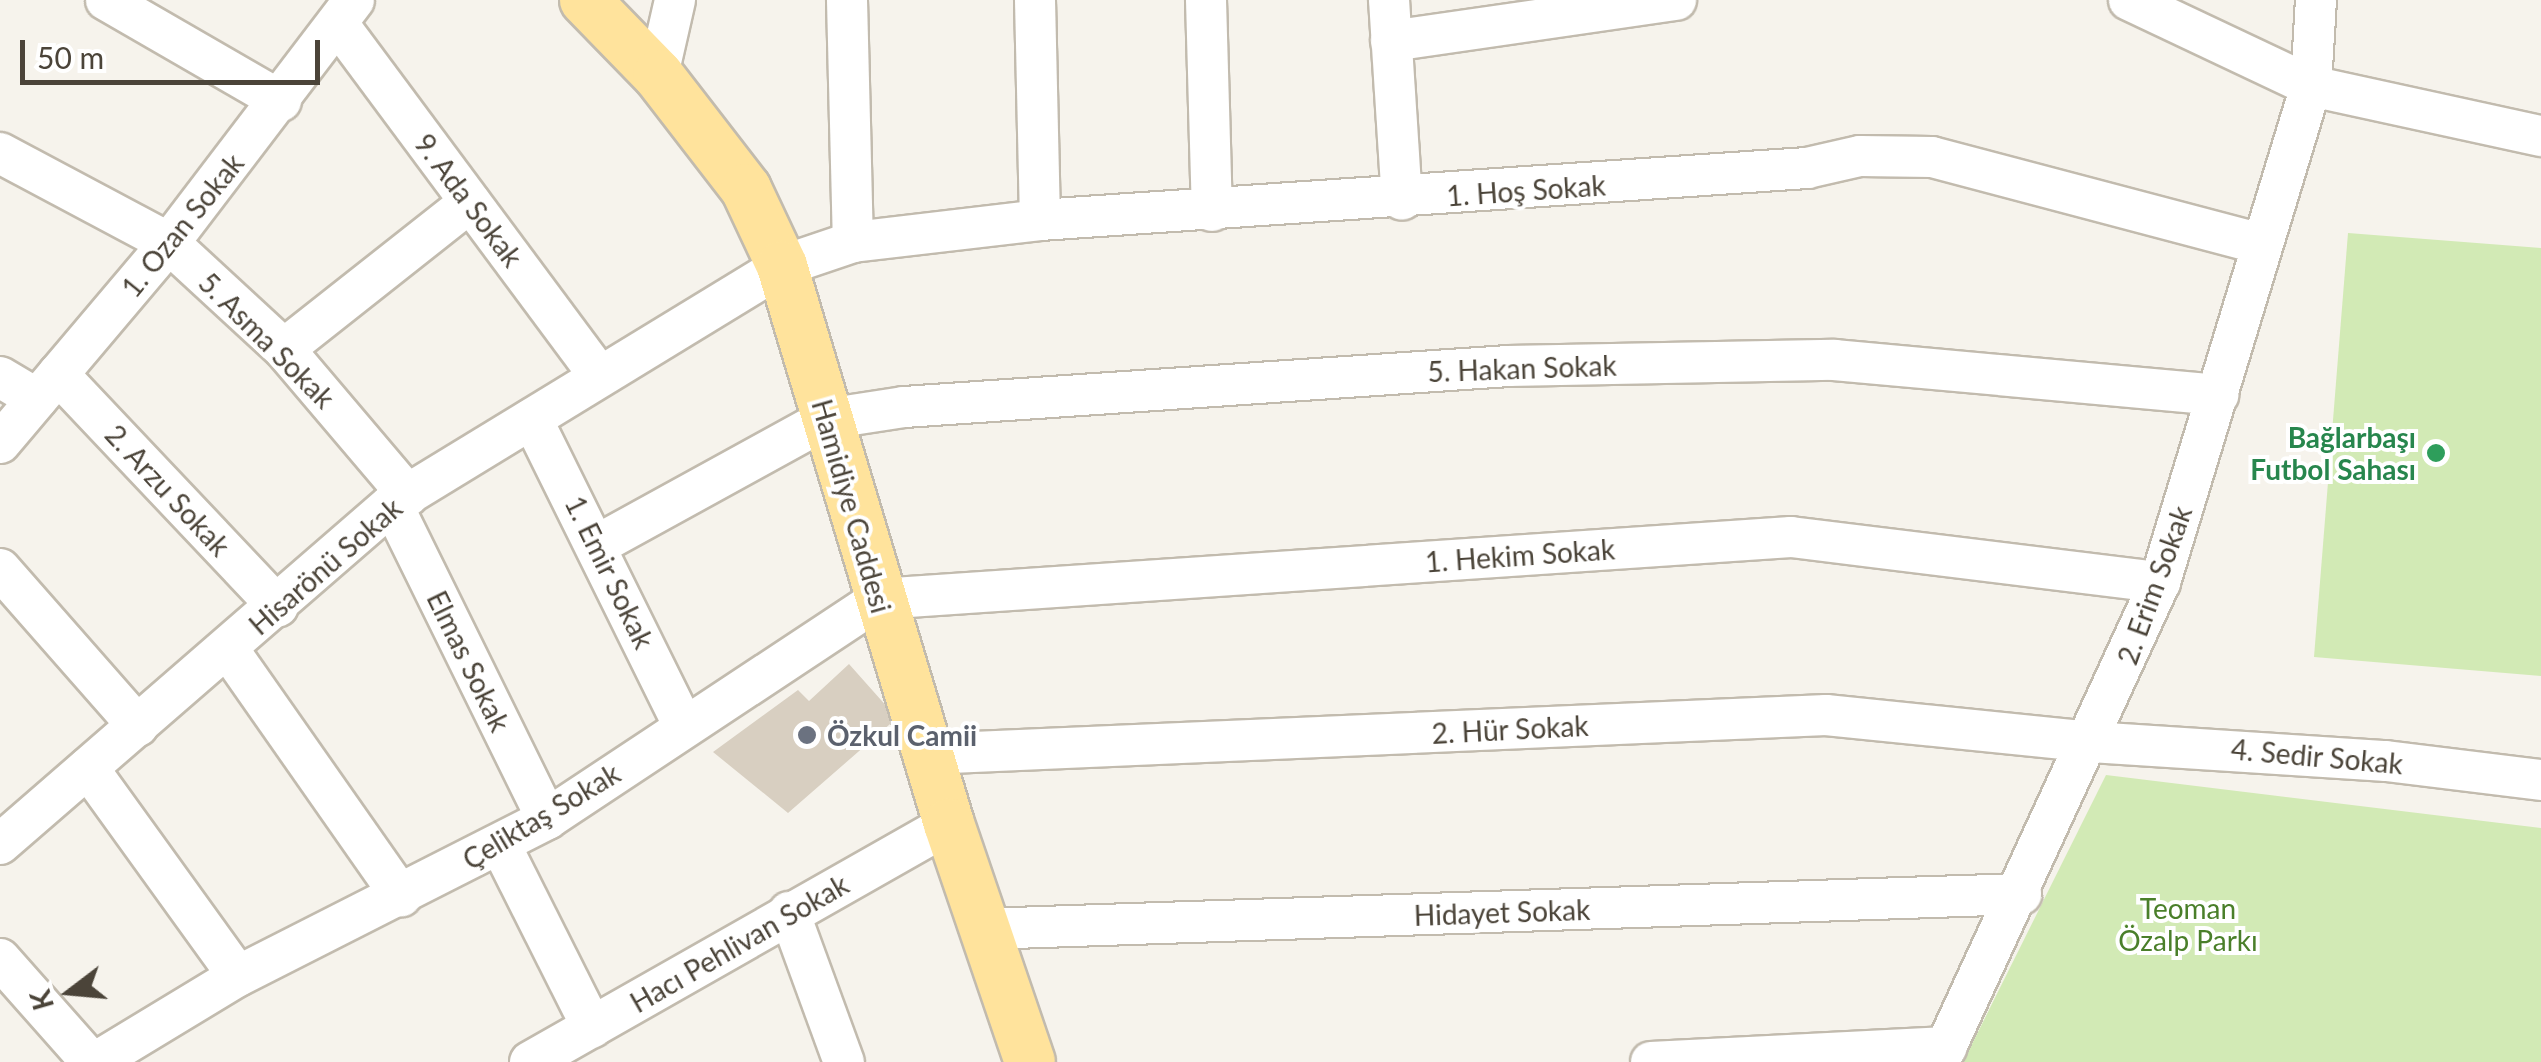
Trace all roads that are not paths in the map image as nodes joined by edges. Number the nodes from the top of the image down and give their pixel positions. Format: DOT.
graph roads {
  1 [pos="106,0"];
  2 [pos="585,0"];
  3 [pos="675,0"];
  4 [pos="847,0"];
  5 [pos="1034,0"];
  6 [pos="1206,0"];
  7 [pos="1389,0"];
  8 [pos="1676,0"];
  9 [pos="2129,0"];
  10 [pos="2316,0"];
  11 [pos="346,12"];
  12 [pos="1392,41"];
  13 [pos="658,76"];
  14 [pos="2311,86"];
  15 [pos="281,102"];
  16 [pos="2541,136"];
  17 [pos="0,153"];
  18 [pos="1402,200"];
  19 [pos="470,202"];
  20 [pos="1212,211"];
  21 [pos="1040,220"];
  22 [pos="853,242"];
  23 [pos="169,243"];
  24 [pos="2262,244"];
  25 [pos="782,266"];
  26 [pos="284,349"];
  27 [pos="599,376"];
  28 [pos="0,377"];
  29 [pos="47,387"];
  30 [pos="2218,395"];
  31 [pos="532,418"];
  32 [pos="826,420"];
  33 [pos="0,443"];
  34 [pos="400,499"];
  35 [pos="599,544"];
  36 [pos="0,569"];
  37 [pos="2160,582"];
  38 [pos="879,599"];
  39 [pos="278,607"];
  40 [pos="228,649"];
  41 [pos="138,726"];
  42 [pos="684,727"];
  43 [pos="2091,742"];
  44 [pos="927,754"];
  45 [pos="88,768"];
  46 [pos="2541,780"];
  47 [pos="546,819"];
  48 [pos="949,824"];
  49 [pos="0,844"];
  50 [pos="501,846"];
  51 [pos="2022,894"];
  52 [pos="401,896"];
  53 [pos="790,912"];
  54 [pos="983,929"];
  55 [pos="0,959"];
  56 [pos="238,976"];
  57 [pos="592,1027"];
  58 [pos="1943,1054"];
  59 [pos="93,1062"];
  60 [pos="530,1062"];
  61 [pos="844,1062"];
  62 [pos="1030,1062"];
  63 [pos="1650,1062"];
  1 -- 15 [label="street"];
  2 -- 13 [label="main road, Hamidiye Caddesi"];
  3 -- 13 [label="street"];
  4 -- 22 [label="street"];
  5 -- 21 [label="street"];
  6 -- 20 [label="street"];
  7 -- 12 [label="street"];
  8 -- 12 [label="street"];
  9 -- 14 [label="street"];
  10 -- 14 [label="street, 2. Erim Sokak"];
  11 -- 15 [label="street, 1. Ozan Sokak"];
  11 -- 19 [label="street, 9. Ada Sokak"];
  12 -- 18 [label="street"];
  13 -- 25 [label="main road, Hamidiye Caddesi"];
  14 -- 16 [label="street"];
  14 -- 24 [label="street, 2. Erim Sokak"];
  15 -- 23 [label="street, 1. Ozan Sokak"];
  17 -- 23 [label="street, 5. Asma Sokak"];
  18 -- 20 [label="street, 1. Hoş Sokak"];
  18 -- 24 [label="street, 1. Hoş Sokak"];
  19 -- 26 [label="street"];
  19 -- 27 [label="street, 9. Ada Sokak"];
  20 -- 21 [label="street, 1. Hoş Sokak"];
  21 -- 22 [label="street, 1. Hoş Sokak"];
  22 -- 25 [label="street, 1. Hoş Sokak"];
  23 -- 26 [label="street, 5. Asma Sokak"];
  23 -- 29 [label="street, 1. Ozan Sokak"];
  24 -- 30 [label="street, 2. Erim Sokak"];
  25 -- 27 [label="street, Hisarönü Sokak"];
  25 -- 32 [label="main road, Hamidiye Caddesi"];
  26 -- 34 [label="street, 5. Asma Sokak"];
  27 -- 31 [label="street, Hisarönü Sokak"];
  28 -- 29 [label="street, 2. Arzu Sokak"];
  29 -- 33 [label="street, 1. Ozan Sokak"];
  29 -- 39 [label="street, 2. Arzu Sokak"];
  30 -- 32 [label="street, 5. Hakan Sokak"];
  30 -- 37 [label="street, 2. Erim Sokak"];
  31 -- 34 [label="street, Hisarönü Sokak"];
  31 -- 35 [label="street, 1. Emir Sokak"];
  32 -- 35 [label="street, 5. Hakan Sokak"];
  32 -- 38 [label="main road, Hamidiye Caddesi"];
  34 -- 39 [label="street, Hisarönü Sokak"];
  34 -- 47 [label="street, Elmas Sokak"];
  35 -- 42 [label="street, 1. Emir Sokak"];
  36 -- 41 [label="street"];
  37 -- 38 [label="street, 1. Hekim Sokak"];
  37 -- 43 [label="street, 2. Erim Sokak"];
  38 -- 42 [label="street, Çeliktaş Sokak"];
  38 -- 44 [label="main road, Hamidiye Caddesi"];
  39 -- 40 [label="street, Hisarönü Sokak"];
  40 -- 41 [label="street, Hisarönü Sokak"];
  40 -- 52 [label="street"];
  41 -- 45 [label="street, Hisarönü Sokak"];
  42 -- 47 [label="street, Çeliktaş Sokak"];
  43 -- 44 [label="street, 2. Hür Sokak"];
  43 -- 46 [label="street, 4. Sedir Sokak"];
  43 -- 51 [label="street, 2. Erim Sokak"];
  44 -- 48 [label="main road, Hamidiye Caddesi"];
  45 -- 49 [label="street, Hisarönü Sokak"];
  45 -- 56 [label="street"];
  47 -- 50 [label="street, Çeliktaş Sokak"];
  48 -- 53 [label="street, Hacı Pehlivan Sokak"];
  48 -- 54 [label="main road, Hamidiye Caddesi"];
  50 -- 52 [label="street, Çeliktaş Sokak"];
  50 -- 57 [label="street"];
  51 -- 54 [label="street, Hidayet Sokak"];
  51 -- 58 [label="street, 2. Erim Sokak"];
  52 -- 56 [label="street, Çeliktaş Sokak"];
  53 -- 57 [label="street, Hacı Pehlivan Sokak"];
  53 -- 61 [label="street"];
  54 -- 62 [label="main road, Hamidiye Caddesi"];
  55 -- 59 [label="street"];
  56 -- 59 [label="street, Çeliktaş Sokak"];
  57 -- 60 [label="street, Hacı Pehlivan Sokak"];
  58 -- 63 [label="street"];
}
